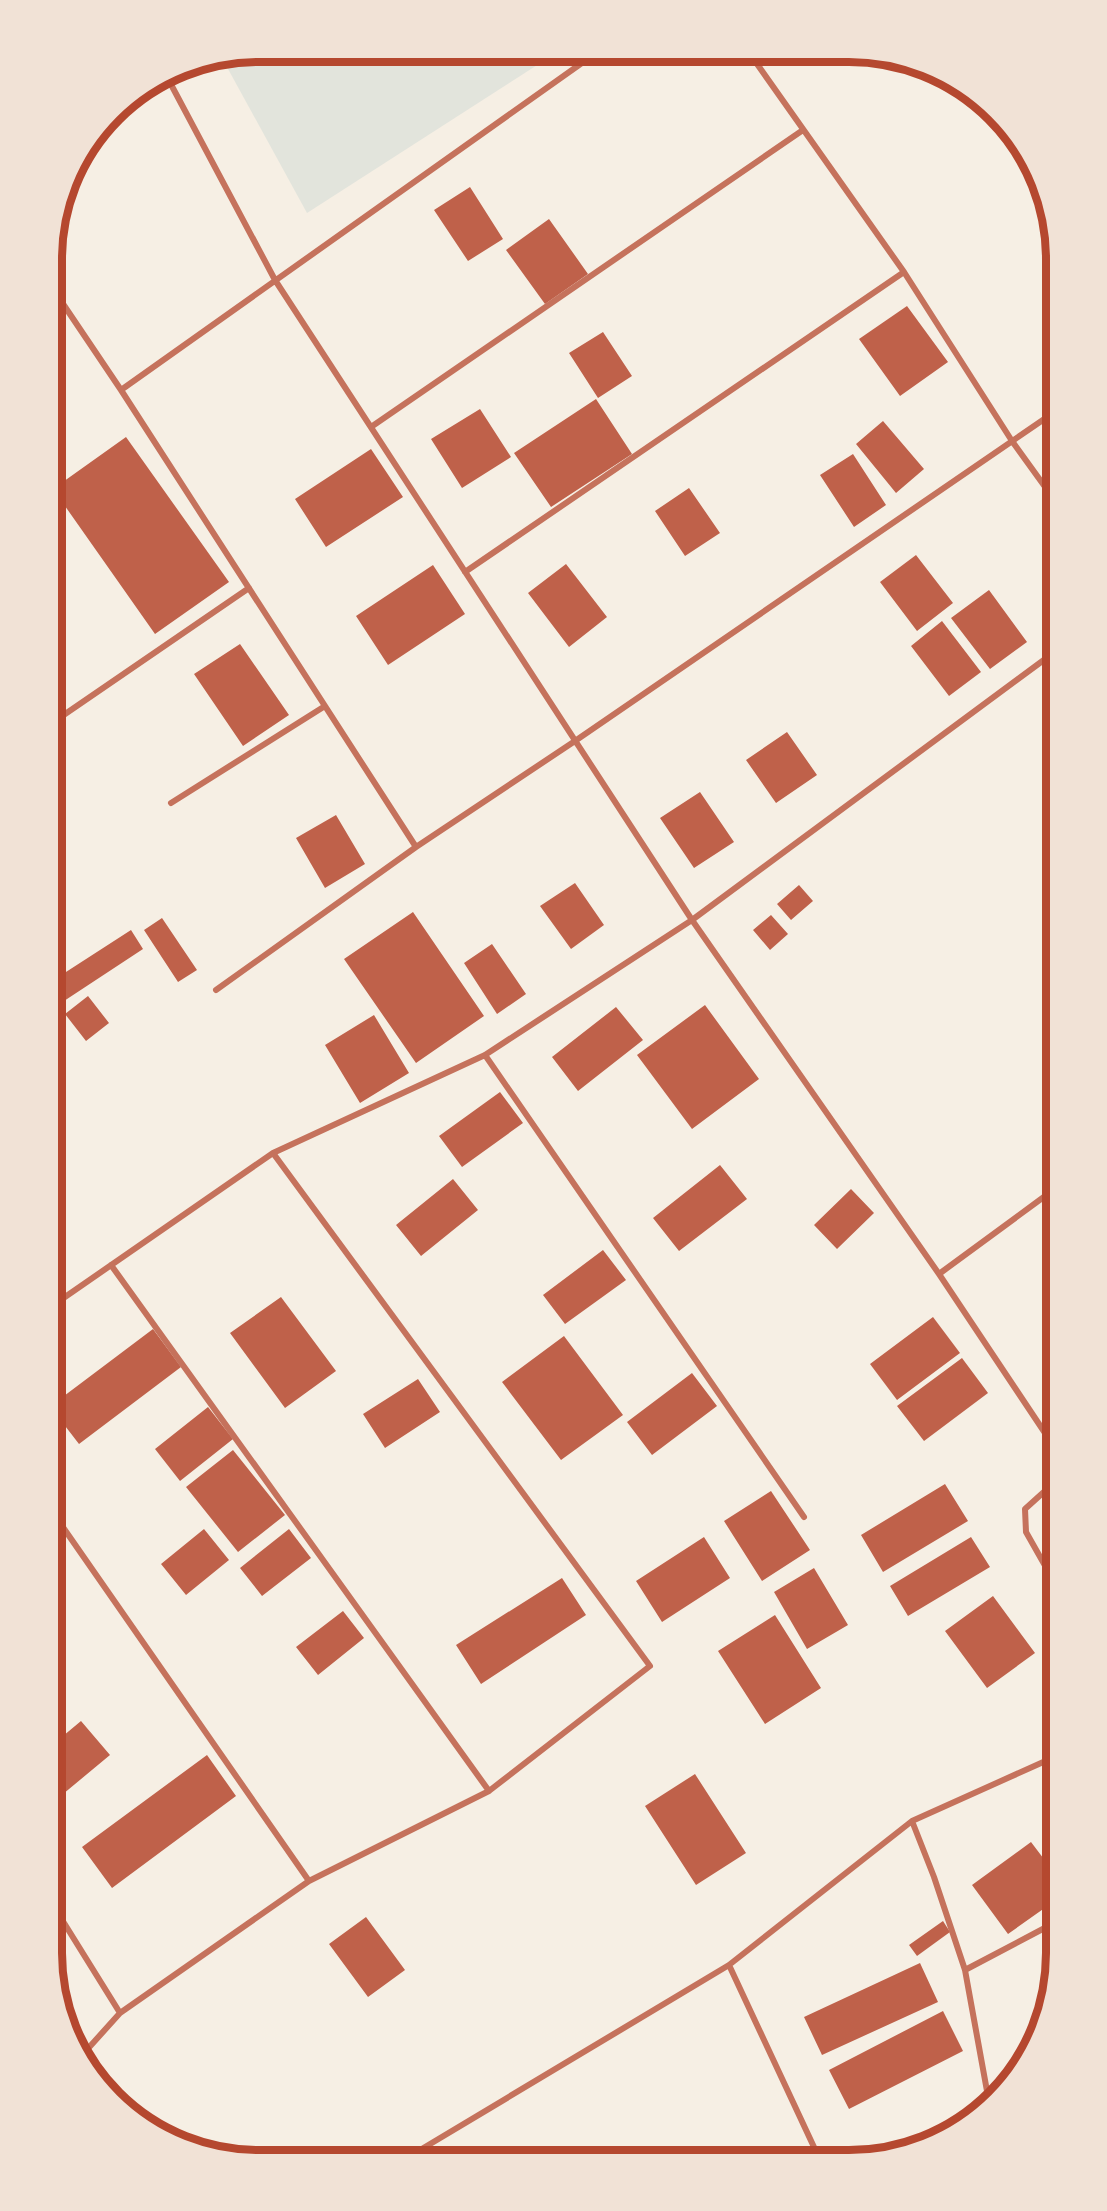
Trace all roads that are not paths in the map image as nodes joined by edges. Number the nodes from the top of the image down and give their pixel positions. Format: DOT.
graph roads {
  1 [pos="583,62"];
  2 [pos="756,62"];
  3 [pos="170,83"];
  4 [pos="803,130"];
  5 [pos="904,272"];
  6 [pos="275,280"];
  7 [pos="62,302"];
  8 [pos="121,390"];
  9 [pos="1046,418"];
  10 [pos="371,427"];
  11 [pos="1012,441"];
  12 [pos="1046,488"];
  13 [pos="465,572"];
  14 [pos="249,588"];
  15 [pos="1046,659"];
  16 [pos="325,706"];
  17 [pos="62,716"];
  18 [pos="576,741"];
  19 [pos="171,803"];
  20 [pos="416,847"];
  21 [pos="692,920"];
  22 [pos="216,990"];
  23 [pos="485,1055"];
  24 [pos="273,1153"];
  25 [pos="1045,1196"];
  26 [pos="111,1265"];
  27 [pos="939,1274"];
  28 [pos="62,1299"];
  29 [pos="1045,1429"];
  30 [pos="1045,1489"];
  31 [pos="804,1517"];
  32 [pos="62,1526"];
  33 [pos="1045,1566"];
  34 [pos="1045,1761"];
  35 [pos="489,1791"];
  36 [pos="912,1821"];
  37 [pos="309,1881"];
  38 [pos="62,1920"];
  39 [pos="1045,1928"];
  40 [pos="729,1965"];
  41 [pos="965,1970"];
  42 [pos="120,2013"];
  43 [pos="87,2049"];
  44 [pos="987,2093"];
  45 [pos="420,2150"];
  46 [pos="815,2150"];
  1 -- 6 [label="street"];
  2 -- 4 [label="street"];
  3 -- 6 [label="street"];
  4 -- 5 [label="street"];
  4 -- 10 [label="street"];
  5 -- 11 [label="street"];
  5 -- 13 [label="street"];
  6 -- 8 [label="street"];
  6 -- 10 [label="street"];
  7 -- 8 [label="street"];
  8 -- 14 [label="street"];
  9 -- 11 [label="street"];
  10 -- 13 [label="street"];
  11 -- 12 [label="street"];
  11 -- 18 [label="street"];
  13 -- 18 [label="street"];
  14 -- 16 [label="street"];
  14 -- 17 [label="street"];
  15 -- 21 [label="street"];
  16 -- 19 [label="street"];
  16 -- 20 [label="street"];
  18 -- 20 [label="street"];
  18 -- 21 [label="street"];
  20 -- 22 [label="street"];
  21 -- 23 [label="street"];
  21 -- 27 [label="street"];
  23 -- 24 [label="street"];
  23 -- 31 [label="street"];
  24 -- 26 [label="street"];
  24 -- 35 [label="street"];
  25 -- 27 [label="street"];
  26 -- 28 [label="street"];
  26 -- 35 [label="street"];
  27 -- 29 [label="street"];
  30 -- 33 [label="street"];
  32 -- 37 [label="street"];
  34 -- 36 [label="street"];
  35 -- 37 [label="street"];
  36 -- 40 [label="street"];
  36 -- 41 [label="street"];
  37 -- 42 [label="street"];
  38 -- 42 [label="street"];
  39 -- 41 [label="street"];
  40 -- 45 [label="street"];
  40 -- 46 [label="street"];
  41 -- 44 [label="street"];
  42 -- 43 [label="street"];
}
